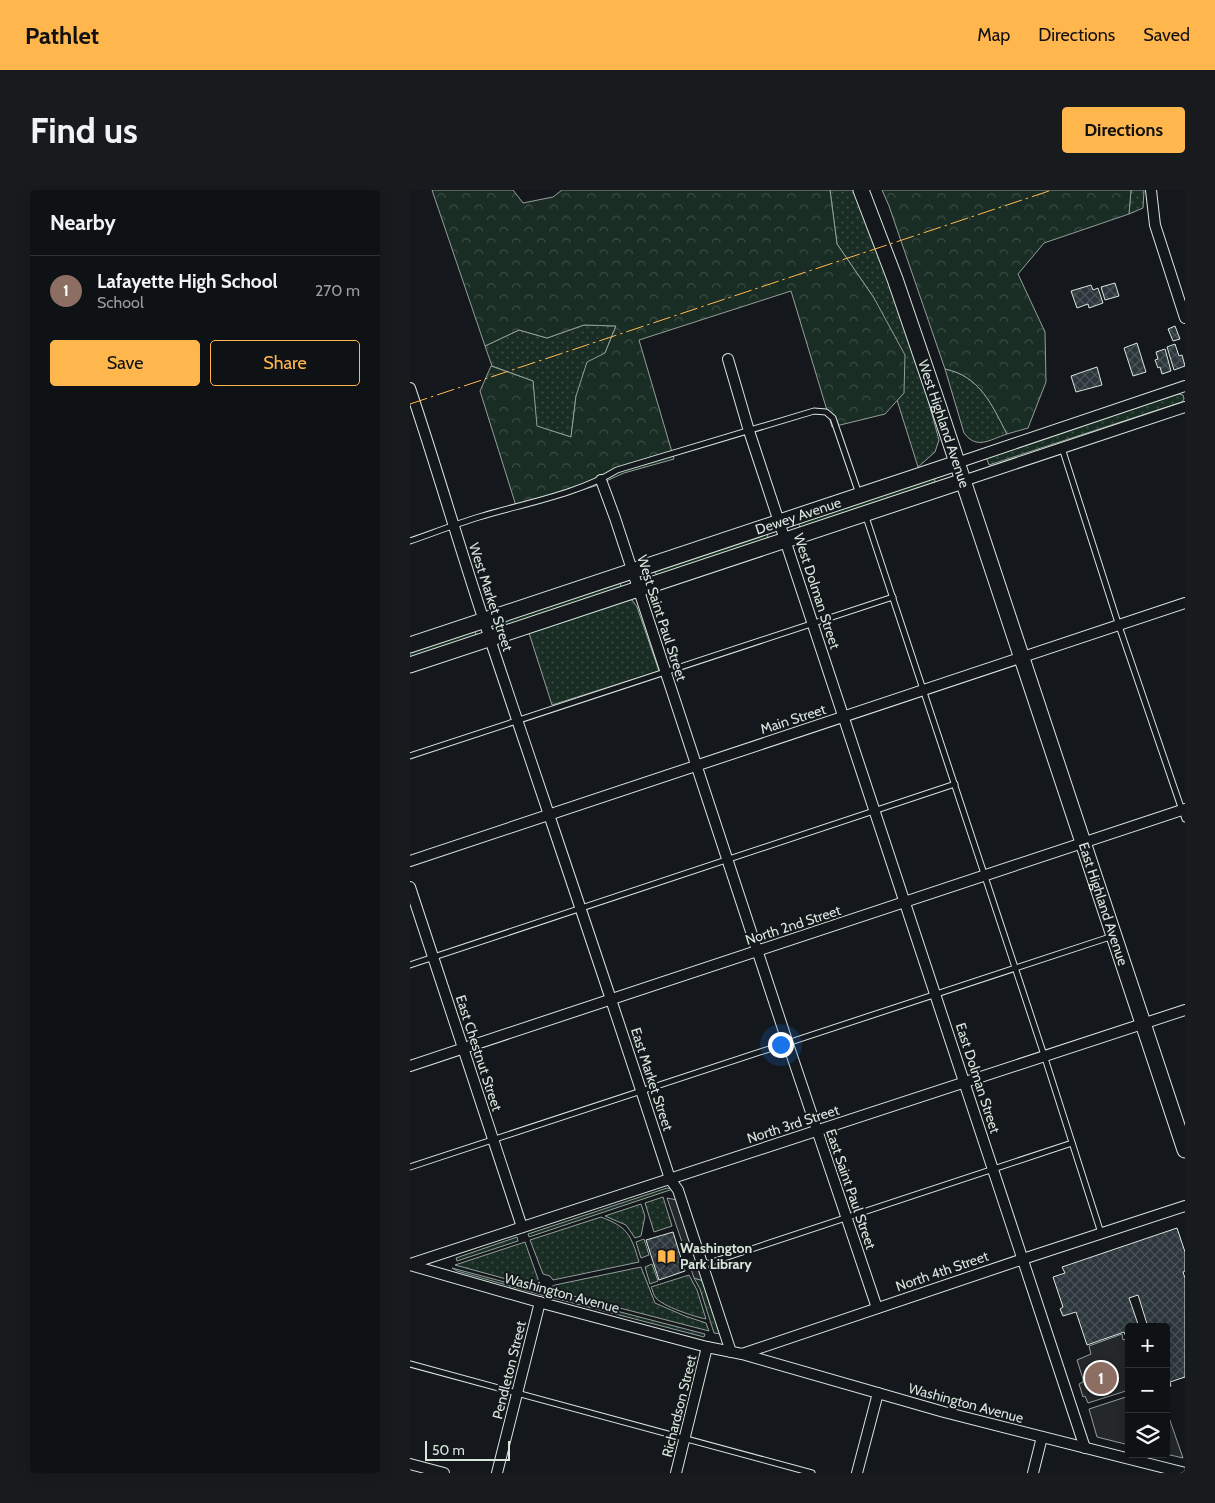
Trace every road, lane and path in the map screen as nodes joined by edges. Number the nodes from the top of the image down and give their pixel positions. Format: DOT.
graph roads {
  1 [pos="861,190"];
  2 [pos="1151,190"];
  3 [pos="1185,318"];
  4 [pos="728,358"];
  5 [pos="1185,386"];
  6 [pos="410,388"];
  7 [pos="1185,406"];
  8 [pos="414,416"];
  9 [pos="749,431"];
  10 [pos="1062,447"];
  11 [pos="957,463"];
  12 [pos="601,480"];
  13 [pos="963,481"];
  14 [pos="859,496"];
  15 [pos="865,513"];
  16 [pos="780,522"];
  17 [pos="454,526"];
  18 [pos="786,540"];
  19 [pos="410,542"];
  20 [pos="632,571"];
  21 [pos="638,589"];
  22 [pos="893,597"];
  23 [pos="1185,603"];
  24 [pos="484,620"];
  25 [pos="813,624"];
  26 [pos="1119,626"];
  27 [pos="490,638"];
  28 [pos="410,645"];
  29 [pos="1022,658"];
  30 [pos="410,664"];
  31 [pos="665,672"];
  32 [pos="923,690"];
  33 [pos="844,717"];
  34 [pos="517,720"];
  35 [pos="410,756"];
  36 [pos="696,766"];
  37 [pos="955,784"];
  38 [pos="875,811"];
  39 [pos="1184,812"];
  40 [pos="548,814"];
  41 [pos="1082,843"];
  42 [pos="410,860"];
  43 [pos="728,860"];
  44 [pos="984,876"];
  45 [pos="410,887"];
  46 [pos="906,902"];
  47 [pos="581,908"];
  48 [pos="1114,936"];
  49 [pos="758,951"];
  50 [pos="433,957"];
  51 [pos="410,964"];
  52 [pos="1015,968"];
  53 [pos="936,994"];
  54 [pos="612,999"];
  55 [pos="1185,1010"];
  56 [pos="1143,1023"];
  57 [pos="788,1044"];
  58 [pos="462,1048"];
  59 [pos="1044,1055"];
  60 [pos="410,1066"];
  61 [pos="964,1082"];
  62 [pos="642,1092"];
  63 [pos="817,1130"];
  64 [pos="493,1140"];
  65 [pos="1072,1143"];
  66 [pos="1185,1150"];
  67 [pos="410,1167"];
  68 [pos="993,1170"];
  69 [pos="670,1179"];
  70 [pos="1185,1206"];
  71 [pos="846,1217"];
  72 [pos="522,1227"];
  73 [pos="1101,1234"];
  74 [pos="1023,1259"];
  75 [pos="410,1265"];
  76 [pos="702,1265"];
  77 [pos="540,1302"];
  78 [pos="877,1308"];
  79 [pos="708,1347"];
  80 [pos="731,1352"];
  81 [pos="742,1354"];
  82 [pos="410,1364"];
  83 [pos="518,1393"];
  84 [pos="878,1393"];
  85 [pos="1042,1437"];
  86 [pos="685,1440"];
  87 [pos="1085,1448"];
  88 [pos="410,1464"];
  89 [pos="444,1473"];
  90 [pos="497,1473"];
  91 [pos="676,1473"];
  92 [pos="812,1473"];
  93 [pos="857,1473"];
  94 [pos="1033,1473"];
  95 [pos="1185,1473"];
  1 -- 11 [label="street, West Highland Avenue"];
  2 -- 3 [label="street"];
  4 -- 9 [label="street, West Dolman Street"];
  5 -- 11 [label="street, Dewey Avenue"];
  6 -- 8 [label="street, West Market Street"];
  7 -- 10 [label="street, Dewey Avenue"];
  8 -- 17 [label="street, West Market Street"];
  9 -- 12 [label="lane"];
  9 -- 14 [label="lane"];
  9 -- 16 [label="street, West Dolman Street"];
  10 -- 13 [label="street, Dewey Avenue"];
  10 -- 26 [label="lane"];
  11 -- 13 [label="street, West Highland Avenue"];
  11 -- 14 [label="street, Dewey Avenue"];
  12 -- 17 [label="lane"];
  12 -- 20 [label="street, West Saint Paul Street"];
  13 -- 15 [label="street, Dewey Avenue"];
  13 -- 29 [label="street, West Highland Avenue"];
  14 -- 16 [label="street, Dewey Avenue"];
  15 -- 18 [label="street, Dewey Avenue"];
  15 -- 22 [label="lane"];
  16 -- 18 [label="street, West Dolman Street"];
  16 -- 20 [label="street, Dewey Avenue"];
  17 -- 19 [label="lane"];
  17 -- 24 [label="street, West Market Street"];
  18 -- 21 [label="street, Dewey Avenue"];
  18 -- 25 [label="street, West Dolman Street"];
  20 -- 21 [label="street, West Saint Paul Street"];
  20 -- 24 [label="street, Dewey Avenue"];
  21 -- 27 [label="street, Dewey Avenue"];
  21 -- 31 [label="street, West Saint Paul Street"];
  22 -- 25 [label="lane"];
  22 -- 32 [label="lane"];
  23 -- 26 [label="street, Main Street"];
  24 -- 27 [label="street, West Market Street"];
  24 -- 28 [label="street, Dewey Avenue"];
  25 -- 31 [label="lane"];
  25 -- 33 [label="street, West Dolman Street"];
  26 -- 29 [label="street, Main Street"];
  26 -- 39 [label="lane"];
  27 -- 30 [label="street, Dewey Avenue"];
  27 -- 34 [label="street, West Market Street"];
  29 -- 32 [label="street, Main Street"];
  29 -- 41 [label="street, East Highland Avenue"];
  31 -- 34 [label="lane"];
  31 -- 36 [label="street, West Saint Paul Street"];
  32 -- 33 [label="street, Main Street"];
  32 -- 37 [label="lane"];
  33 -- 36 [label="street, Main Street"];
  33 -- 38 [label="street, East Dolman Street"];
  34 -- 35 [label="lane"];
  34 -- 40 [label="street, West Market Street"];
  36 -- 40 [label="street, Main Street"];
  36 -- 43 [label="street, East Saint Paul Street"];
  37 -- 38 [label="lane"];
  37 -- 44 [label="lane"];
  38 -- 43 [label="lane"];
  38 -- 46 [label="street, East Dolman Street"];
  39 -- 41 [label="street, North 2nd Street"];
  40 -- 42 [label="street, Main Street"];
  40 -- 47 [label="street, East Market Street"];
  41 -- 44 [label="street, North 2nd Street"];
  41 -- 48 [label="street, East Highland Avenue"];
  43 -- 47 [label="lane"];
  43 -- 49 [label="street, East Saint Paul Street"];
  44 -- 46 [label="street, North 2nd Street"];
  44 -- 52 [label="lane"];
  45 -- 50 [label="street, East Chestnut Street"];
  46 -- 49 [label="street, North 2nd Street"];
  46 -- 53 [label="street, East Dolman Street"];
  47 -- 50 [label="lane"];
  47 -- 54 [label="street, East Market Street"];
  48 -- 52 [label="lane"];
  48 -- 56 [label="street, East Highland Avenue"];
  49 -- 54 [label="street, North 2nd Street"];
  49 -- 57 [label="street, East Saint Paul Street"];
  50 -- 51 [label="lane"];
  50 -- 58 [label="street, East Chestnut Street"];
  52 -- 53 [label="lane"];
  52 -- 59 [label="lane"];
  53 -- 57 [label="lane"];
  53 -- 61 [label="street, East Dolman Street"];
  54 -- 58 [label="street, North 2nd Street"];
  54 -- 62 [label="street, East Market Street"];
  55 -- 56 [label="street, North 3rd Street"];
  56 -- 59 [label="street, North 3rd Street"];
  56 -- 66 [label="street, East Highland Avenue"];
  57 -- 62 [label="lane"];
  57 -- 63 [label="street, East Saint Paul Street"];
  58 -- 60 [label="street, North 2nd Street"];
  58 -- 64 [label="street, East Chestnut Street"];
  59 -- 61 [label="street, North 3rd Street"];
  59 -- 65 [label="lane"];
  61 -- 63 [label="street, North 3rd Street"];
  61 -- 68 [label="street, East Dolman Street"];
  62 -- 64 [label="lane"];
  62 -- 69 [label="street, East Market Street"];
  63 -- 69 [label="street, North 3rd Street"];
  63 -- 71 [label="street, East Saint Paul Street"];
  64 -- 67 [label="lane"];
  64 -- 72 [label="street, East Chestnut Street"];
  65 -- 68 [label="lane"];
  65 -- 73 [label="lane"];
  68 -- 71 [label="lane"];
  68 -- 74 [label="street, East Dolman Street"];
  69 -- 72 [label="street, North 3rd Street"];
  69 -- 76 [label="street, East Market Street"];
  70 -- 73 [label="street, North 4th Street"];
  71 -- 76 [label="lane"];
  71 -- 78 [label="street, East Saint Paul Street"];
  72 -- 75 [label="street, North 3rd Street"];
  73 -- 74 [label="street, North 4th Street"];
  74 -- 78 [label="street, North 4th Street"];
  74 -- 87 [label="street, East Dolman Street"];
  75 -- 77 [label="street, Washington Avenue"];
  76 -- 80 [label="street, East Market Street"];
  77 -- 79 [label="street, Washington Avenue"];
  77 -- 83 [label="street, Pendleton Street"];
  78 -- 81 [label="street, North 4th Street"];
  79 -- 80 [label="street, North 4th Street"];
  79 -- 86 [label="street, Richardson Street"];
  80 -- 81 [label="street, North 4th Street"];
  81 -- 84 [label="street, Washington Avenue"];
  82 -- 83 [label="lane"];
  83 -- 86 [label="lane"];
  83 -- 90 [label="street, Pendleton Street"];
  84 -- 85 [label="street, Washington Avenue"];
  84 -- 93 [label="street"];
  85 -- 87 [label="street, Washington Avenue"];
  85 -- 94 [label="street"];
  86 -- 91 [label="street, Richardson Street"];
  86 -- 92 [label="lane"];
  87 -- 95 [label="street, Washington Avenue"];
  88 -- 89 [label="street"];
}
